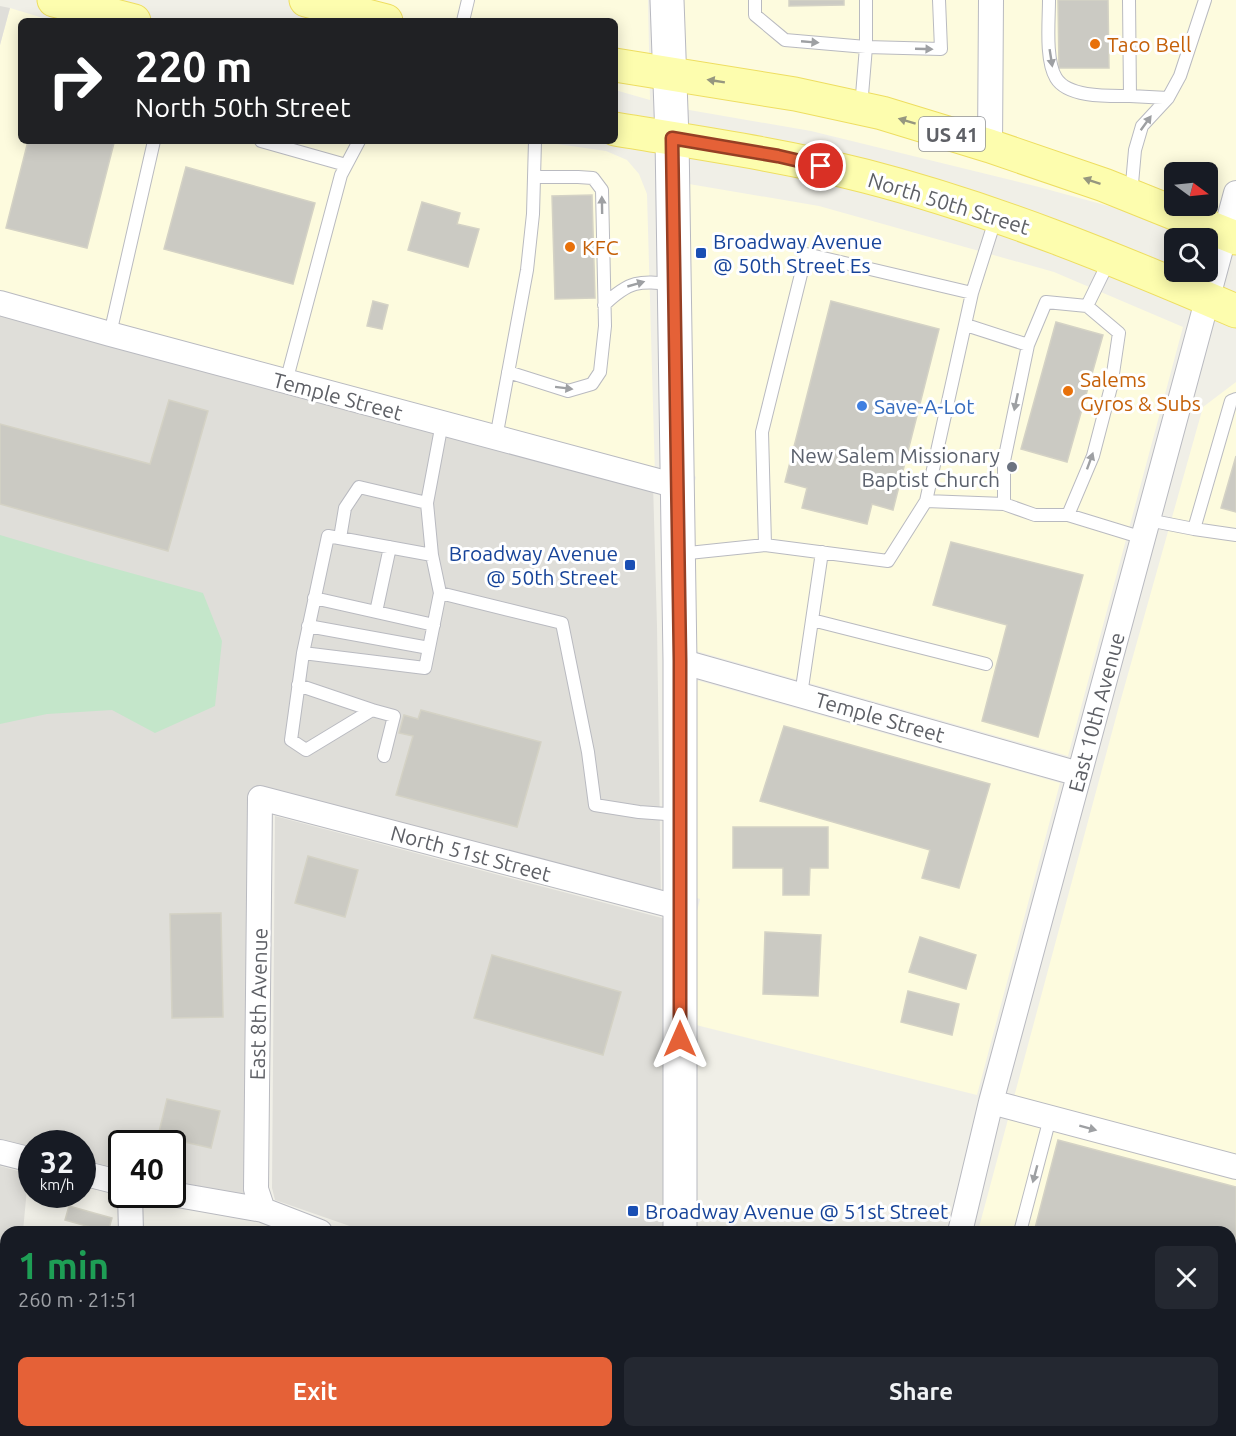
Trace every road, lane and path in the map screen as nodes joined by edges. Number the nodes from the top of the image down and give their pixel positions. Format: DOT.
graph roads {
  1 [pos="54,0"];
  2 [pos="306,0"];
  3 [pos="468,0"];
  4 [pos="667,0"];
  5 [pos="755,0"];
  6 [pos="866,0"];
  7 [pos="939,0"];
  8 [pos="991,0"];
  9 [pos="1049,0"];
  10 [pos="1129,0"];
  11 [pos="1205,0"];
  12 [pos="353,6"];
  13 [pos="114,14"];
  14 [pos="379,18"];
  15 [pos="464,18"];
  16 [pos="866,47"];
  17 [pos="618,65"];
  18 [pos="669,73"];
  19 [pos="1130,96"];
  20 [pos="1168,98"];
  21 [pos="861,108"];
  22 [pos="618,129"];
  23 [pos="672,138"];
  24 [pos="153,144"];
  25 [pos="272,144"];
  26 [pos="357,144"];
  27 [pos="535,144"];
  28 [pos="990,146"];
  29 [pos="346,165"];
  30 [pos="534,177"];
  31 [pos="1236,193"];
  32 [pos="1131,196"];
  33 [pos="997,216"];
  34 [pos="1231,236"];
  35 [pos="1111,258"];
  36 [pos="674,284"];
  37 [pos="972,293"];
  38 [pos="0,303"];
  39 [pos="604,305"];
  40 [pos="1222,305"];
  41 [pos="1087,306"];
  42 [pos="966,326"];
  43 [pos="110,334"];
  44 [pos="1028,345"];
  45 [pos="508,372"];
  46 [pos="286,382"];
  47 [pos="1236,399"];
  48 [pos="442,423"];
  49 [pos="496,438"];
  50 [pos="678,486"];
  51 [pos="926,501"];
  52 [pos="427,503"];
  53 [pos="1004,504"];
  54 [pos="1068,515"];
  55 [pos="1145,529"];
  56 [pos="1194,529"];
  57 [pos="1236,535"];
  58 [pos="340,538"];
  59 [pos="765,545"];
  60 [pos="390,547"];
  61 [pos="822,552"];
  62 [pos="679,554"];
  63 [pos="432,555"];
  64 [pos="440,593"];
  65 [pos="314,598"];
  66 [pos="376,612"];
  67 [pos="812,620"];
  68 [pos="434,625"];
  69 [pos="308,626"];
  70 [pos="429,648"];
  71 [pos="303,653"];
  72 [pos="680,661"];
  73 [pos="986,664"];
  74 [pos="298,685"];
  75 [pos="801,695"];
  76 [pos="372,710"];
  77 [pos="384,756"];
  78 [pos="1079,774"];
  79 [pos="260,798"];
  80 [pos="681,815"];
  81 [pos="681,908"];
  82 [pos="991,1102"];
  83 [pos="1050,1118"];
  84 [pos="0,1152"];
  85 [pos="18,1156"];
  86 [pos="1236,1167"];
  87 [pos="186,1196"];
  88 [pos="130,1208"];
  89 [pos="263,1210"];
  90 [pos="131,1226"];
  91 [pos="304,1226"];
  92 [pos="680,1226"];
  93 [pos="961,1226"];
  94 [pos="1022,1226"];
  1 -- 13 [label="main road"];
  2 -- 12 [label="main road"];
  3 -- 15 [label="lane"];
  4 -- 18 [label="street"];
  5 -- 16 [label="lane, one-way"];
  6 -- 16 [label="lane"];
  16 -- 7 [label="lane, one-way"];
  8 -- 28 [label="street"];
  9 -- 19 [label="lane, one-way"];
  10 -- 19 [label="lane"];
  11 -- 20 [label="lane"];
  12 -- 14 [label="main road"];
  16 -- 21 [label="lane"];
  17 -- 18 [label="main road, US 41"];
  21 -- 18 [label="main road, US 41, one-way"];
  18 -- 23 [label="street"];
  19 -- 20 [label="lane"];
  32 -- 20 [label="lane, one-way"];
  28 -- 21 [label="main road, US 41, one-way"];
  22 -- 23 [label="main road, North 50th Street"];
  23 -- 33 [label="main road, North 50th Street"];
  23 -- 36 [label="street"];
  24 -- 43 [label="lane"];
  25 -- 29 [label="lane"];
  26 -- 29 [label="lane"];
  27 -- 30 [label="lane"];
  32 -- 28 [label="main road, US 41, one-way"];
  29 -- 46 [label="lane"];
  39 -- 30 [label="lane, one-way"];
  30 -- 45 [label="lane"];
  31 -- 34 [label="street, East 10th Avenue"];
  32 -- 34 [label="main road, US 41"];
  33 -- 35 [label="main road, North 50th Street"];
  33 -- 37 [label="lane"];
  34 -- 40 [label="street, East 10th Avenue"];
  35 -- 40 [label="main road, North 50th Street"];
  35 -- 41 [label="lane"];
  39 -- 36 [label="lane, one-way"];
  36 -- 50 [label="street"];
  37 -- 42 [label="lane"];
  37 -- 59 [label="lane"];
  38 -- 43 [label="street, Temple Street"];
  45 -- 39 [label="lane, one-way"];
  40 -- 55 [label="street, East 10th Avenue"];
  41 -- 44 [label="lane"];
  54 -- 41 [label="lane, one-way"];
  42 -- 44 [label="lane"];
  42 -- 51 [label="lane"];
  43 -- 46 [label="street, Temple Street"];
  44 -- 53 [label="lane, one-way"];
  45 -- 49 [label="lane"];
  46 -- 48 [label="street, Temple Street"];
  47 -- 56 [label="lane"];
  48 -- 49 [label="street, Temple Street"];
  48 -- 52 [label="lane"];
  49 -- 50 [label="street, Temple Street"];
  50 -- 62 [label="street"];
  51 -- 53 [label="lane"];
  51 -- 61 [label="lane"];
  52 -- 58 [label="lane"];
  52 -- 63 [label="lane"];
  53 -- 54 [label="lane"];
  54 -- 55 [label="lane"];
  55 -- 56 [label="lane"];
  55 -- 78 [label="street, East 10th Avenue"];
  56 -- 57 [label="lane"];
  58 -- 60 [label="lane"];
  58 -- 65 [label="lane"];
  59 -- 61 [label="lane"];
  59 -- 62 [label="lane"];
  60 -- 63 [label="lane"];
  60 -- 66 [label="lane"];
  61 -- 67 [label="lane"];
  62 -- 72 [label="street"];
  63 -- 64 [label="lane"];
  64 -- 68 [label="lane"];
  64 -- 80 [label="lane"];
  65 -- 66 [label="lane"];
  65 -- 69 [label="lane"];
  66 -- 68 [label="lane"];
  67 -- 73 [label="lane"];
  67 -- 75 [label="lane"];
  68 -- 70 [label="lane"];
  69 -- 70 [label="lane"];
  69 -- 71 [label="lane"];
  70 -- 71 [label="lane"];
  71 -- 74 [label="lane"];
  72 -- 75 [label="street, Temple Street"];
  72 -- 80 [label="street"];
  74 -- 76 [label="lane"];
  74 -- 76 [label="lane"];
  75 -- 78 [label="street, Temple Street"];
  76 -- 77 [label="lane"];
  78 -- 82 [label="street, East 10th Avenue"];
  79 -- 81 [label="street, North 51st Street"];
  79 -- 89 [label="street, East 8th Avenue"];
  80 -- 81 [label="street"];
  81 -- 92 [label="street"];
  82 -- 83 [label="street"];
  82 -- 93 [label="street, East 10th Avenue"];
  83 -- 86 [label="street, one-way"];
  83 -- 94 [label="lane, one-way"];
  84 -- 85 [label="street"];
  87 -- 89 [label="street"];
  88 -- 90 [label="street"];
  89 -- 91 [label="street"];
}
